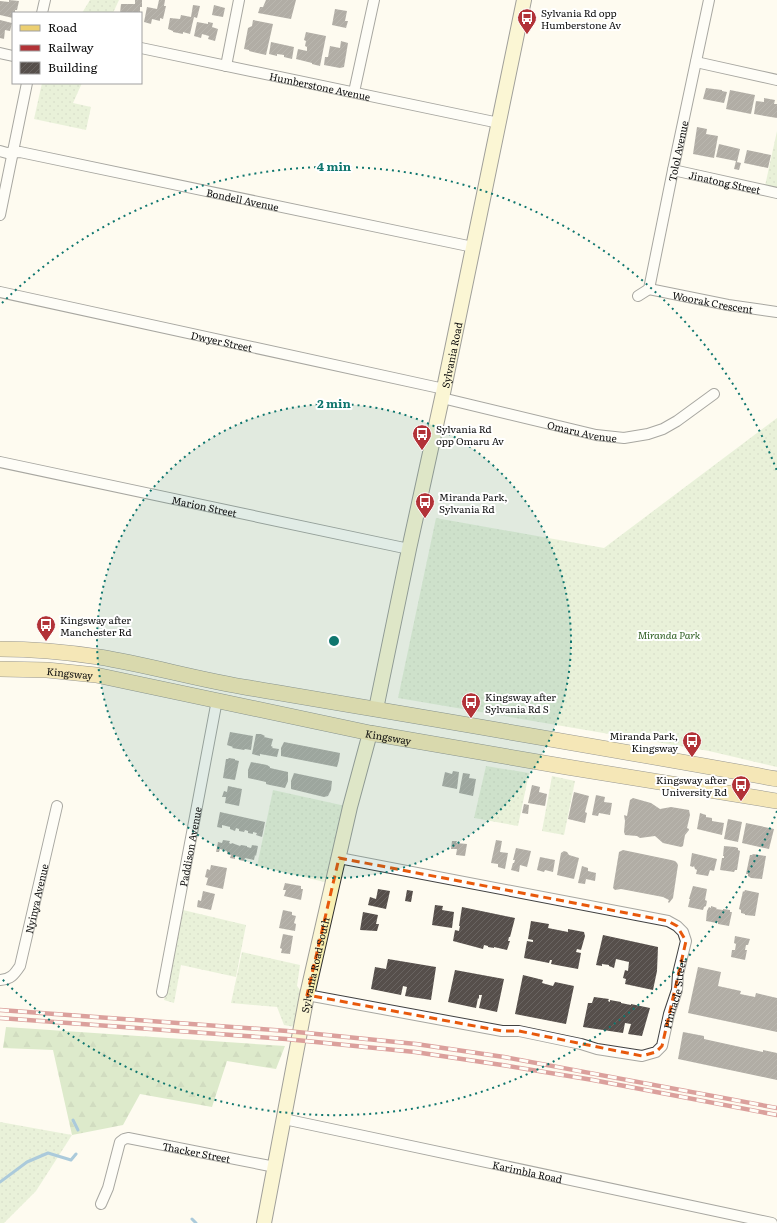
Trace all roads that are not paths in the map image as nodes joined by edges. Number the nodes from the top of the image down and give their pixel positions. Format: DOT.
graph roads {
  1 [pos="45,0"];
  2 [pos="239,0"];
  3 [pos="374,0"];
  4 [pos="524,0"];
  5 [pos="709,0"];
  6 [pos="42,12"];
  7 [pos="142,48"];
  8 [pos="0,53"];
  9 [pos="12,56"];
  10 [pos="696,62"];
  11 [pos="226,66"];
  12 [pos="777,80"];
  13 [pos="27,84"];
  14 [pos="354,92"];
  15 [pos="499,123"];
  16 [pos="0,152"];
  17 [pos="13,152"];
  18 [pos="673,170"];
  19 [pos="777,193"];
  20 [pos="0,215"];
  21 [pos="473,247"];
  22 [pos="649,289"];
  23 [pos="0,292"];
  24 [pos="638,296"];
  25 [pos="777,312"];
  26 [pos="443,394"];
  27 [pos="714,394"];
  28 [pos="0,462"];
  29 [pos="409,549"];
  30 [pos="0,649"];
  31 [pos="0,670"];
  32 [pos="217,700"];
  33 [pos="376,709"];
  34 [pos="370,733"];
  35 [pos="777,779"];
  36 [pos="777,801"];
  37 [pos="57,806"];
  38 [pos="339,858"];
  39 [pos="0,980"];
  40 [pos="162,992"];
  41 [pos="307,995"];
  42 [pos="284,1120"];
  43 [pos="274,1167"];
  44 [pos="101,1204"];
  45 [pos="264,1223"];
  46 [pos="772,1223"];
  1 -- 6 [label="street"];
  2 -- 11 [label="street"];
  3 -- 14 [label="street"];
  4 -- 15 [label="street, Sylvania Road"];
  5 -- 10 [label="street, Tolol Avenue"];
  7 -- 11 [label="street, Humberstone Avenue"];
  8 -- 9 [label="street"];
  10 -- 12 [label="street"];
  10 -- 18 [label="street, Tolol Avenue"];
  11 -- 14 [label="street, Humberstone Avenue"];
  13 -- 17 [label="street"];
  14 -- 15 [label="street, Humberstone Avenue"];
  15 -- 21 [label="street, Sylvania Road"];
  16 -- 17 [label="street, Bondell Avenue"];
  17 -- 20 [label="street"];
  17 -- 21 [label="street, Bondell Avenue"];
  18 -- 19 [label="street, Jinatong Street"];
  18 -- 22 [label="street, Tolol Avenue"];
  21 -- 26 [label="street, Sylvania Road"];
  22 -- 24 [label="street"];
  22 -- 25 [label="street, Woorak Crescent"];
  23 -- 26 [label="street, Dwyer Street"];
  26 -- 27 [label="street, Omaru Avenue"];
  26 -- 29 [label="street, Sylvania Road"];
  28 -- 29 [label="street, Marion Street"];
  29 -- 33 [label="street, Sylvania Road"];
  30 -- 33 [label="main road, Kingsway"];
  31 -- 32 [label="main road, Kingsway"];
  32 -- 34 [label="main road, Kingsway"];
  32 -- 40 [label="street, Paddison Avenue"];
  33 -- 34 [label="main road, Sylvania Road South"];
  33 -- 35 [label="main road, Kingsway"];
  34 -- 36 [label="main road, Kingsway"];
  34 -- 38 [label="street, Sylvania Road South"];
  37 -- 39 [label="street, Nyinya Avenue"];
  38 -- 41 [label="street, Sylvania Road South"];
  38 -- 41 [label="street, Pinnacle Street"];
  41 -- 42 [label="street, Sylvania Road South"];
  42 -- 43 [label="street, Sylvania Road South"];
  42 -- 46 [label="street, Karimbla Road"];
  43 -- 44 [label="street, Thacker Street"];
  43 -- 45 [label="street, Sylvania Road South"];
}
